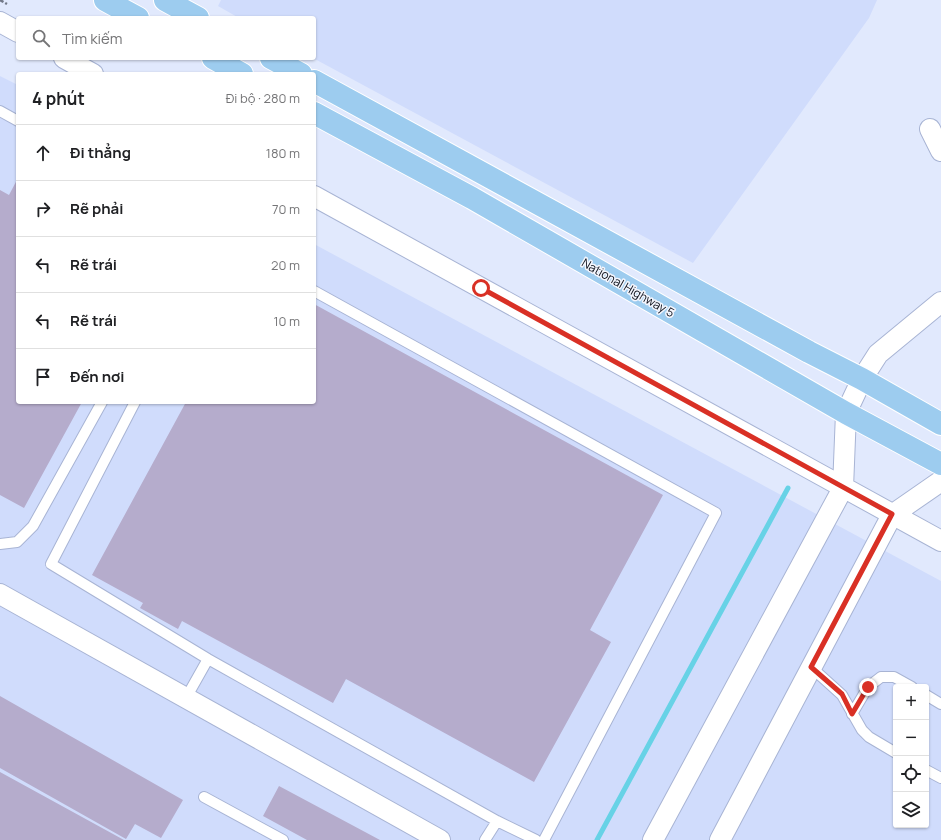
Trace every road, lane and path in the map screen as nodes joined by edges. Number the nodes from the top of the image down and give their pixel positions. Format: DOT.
graph roads {
  1 [pos="105,0"];
  2 [pos="165,0"];
  3 [pos="134,16"];
  4 [pos="194,16"];
  5 [pos="0,22"];
  6 [pos="16,31"];
  7 [pos="68,60"];
  8 [pos="217,60"];
  9 [pos="275,60"];
  10 [pos="89,72"];
  11 [pos="238,72"];
  12 [pos="297,72"];
  13 [pos="316,82"];
  14 [pos="0,111"];
  15 [pos="316,114"];
  16 [pos="16,120"];
  17 [pos="930,129"];
  18 [pos="941,151"];
  19 [pos="316,197"];
  20 [pos="316,292"];
  21 [pos="941,302"];
  22 [pos="862,379"];
  23 [pos="101,404"];
  24 [pos="134,404"];
  25 [pos="846,413"];
  26 [pos="941,424"];
  27 [pos="941,464"];
  28 [pos="941,481"];
  29 [pos="843,488"];
  30 [pos="892,514"];
  31 [pos="941,541"];
  32 [pos="0,544"];
  33 [pos="0,594"];
  34 [pos="208,659"];
  35 [pos="811,667"];
  36 [pos="907,684"];
  37 [pos="929,697"];
  38 [pos="186,698"];
  39 [pos="941,704"];
  40 [pos="852,714"];
  41 [pos="893,750"];
  42 [pos="929,772"];
  43 [pos="941,778"];
  44 [pos="204,797"];
  45 [pos="497,821"];
  46 [pos="283,840"];
  47 [pos="440,840"];
  48 [pos="485,840"];
  49 [pos="536,840"];
  50 [pos="544,840"];
  51 [pos="653,840"];
  52 [pos="720,840"];
  1 -- 3 [label="highway"];
  2 -- 4 [label="highway"];
  5 -- 6 [label="street"];
  7 -- 10 [label="street"];
  8 -- 11 [label="highway"];
  9 -- 12 [label="highway"];
  13 -- 22 [label="highway"];
  14 -- 16 [label="lane"];
  15 -- 25 [label="highway, National Highway 5"];
  17 -- 18 [label="street"];
  19 -- 29 [label="street"];
  20 -- 50 [label="lane"];
  21 -- 22 [label="street"];
  22 -- 25 [label="street"];
  22 -- 26 [label="highway"];
  23 -- 32 [label="lane"];
  24 -- 34 [label="lane"];
  25 -- 27 [label="highway, National Highway 5"];
  25 -- 29 [label="street"];
  28 -- 30 [label="street"];
  29 -- 30 [label="street"];
  29 -- 51 [label="street"];
  30 -- 31 [label="street"];
  30 -- 35 [label="street"];
  33 -- 38 [label="street"];
  34 -- 38 [label="lane"];
  34 -- 45 [label="lane"];
  35 -- 40 [label="lane"];
  35 -- 52 [label="street"];
  36 -- 40 [label="lane"];
  37 -- 39 [label="lane"];
  38 -- 47 [label="street"];
  40 -- 41 [label="lane"];
  42 -- 43 [label="lane"];
  44 -- 46 [label="lane"];
  45 -- 48 [label="lane"];
  45 -- 49 [label="lane"];
}
